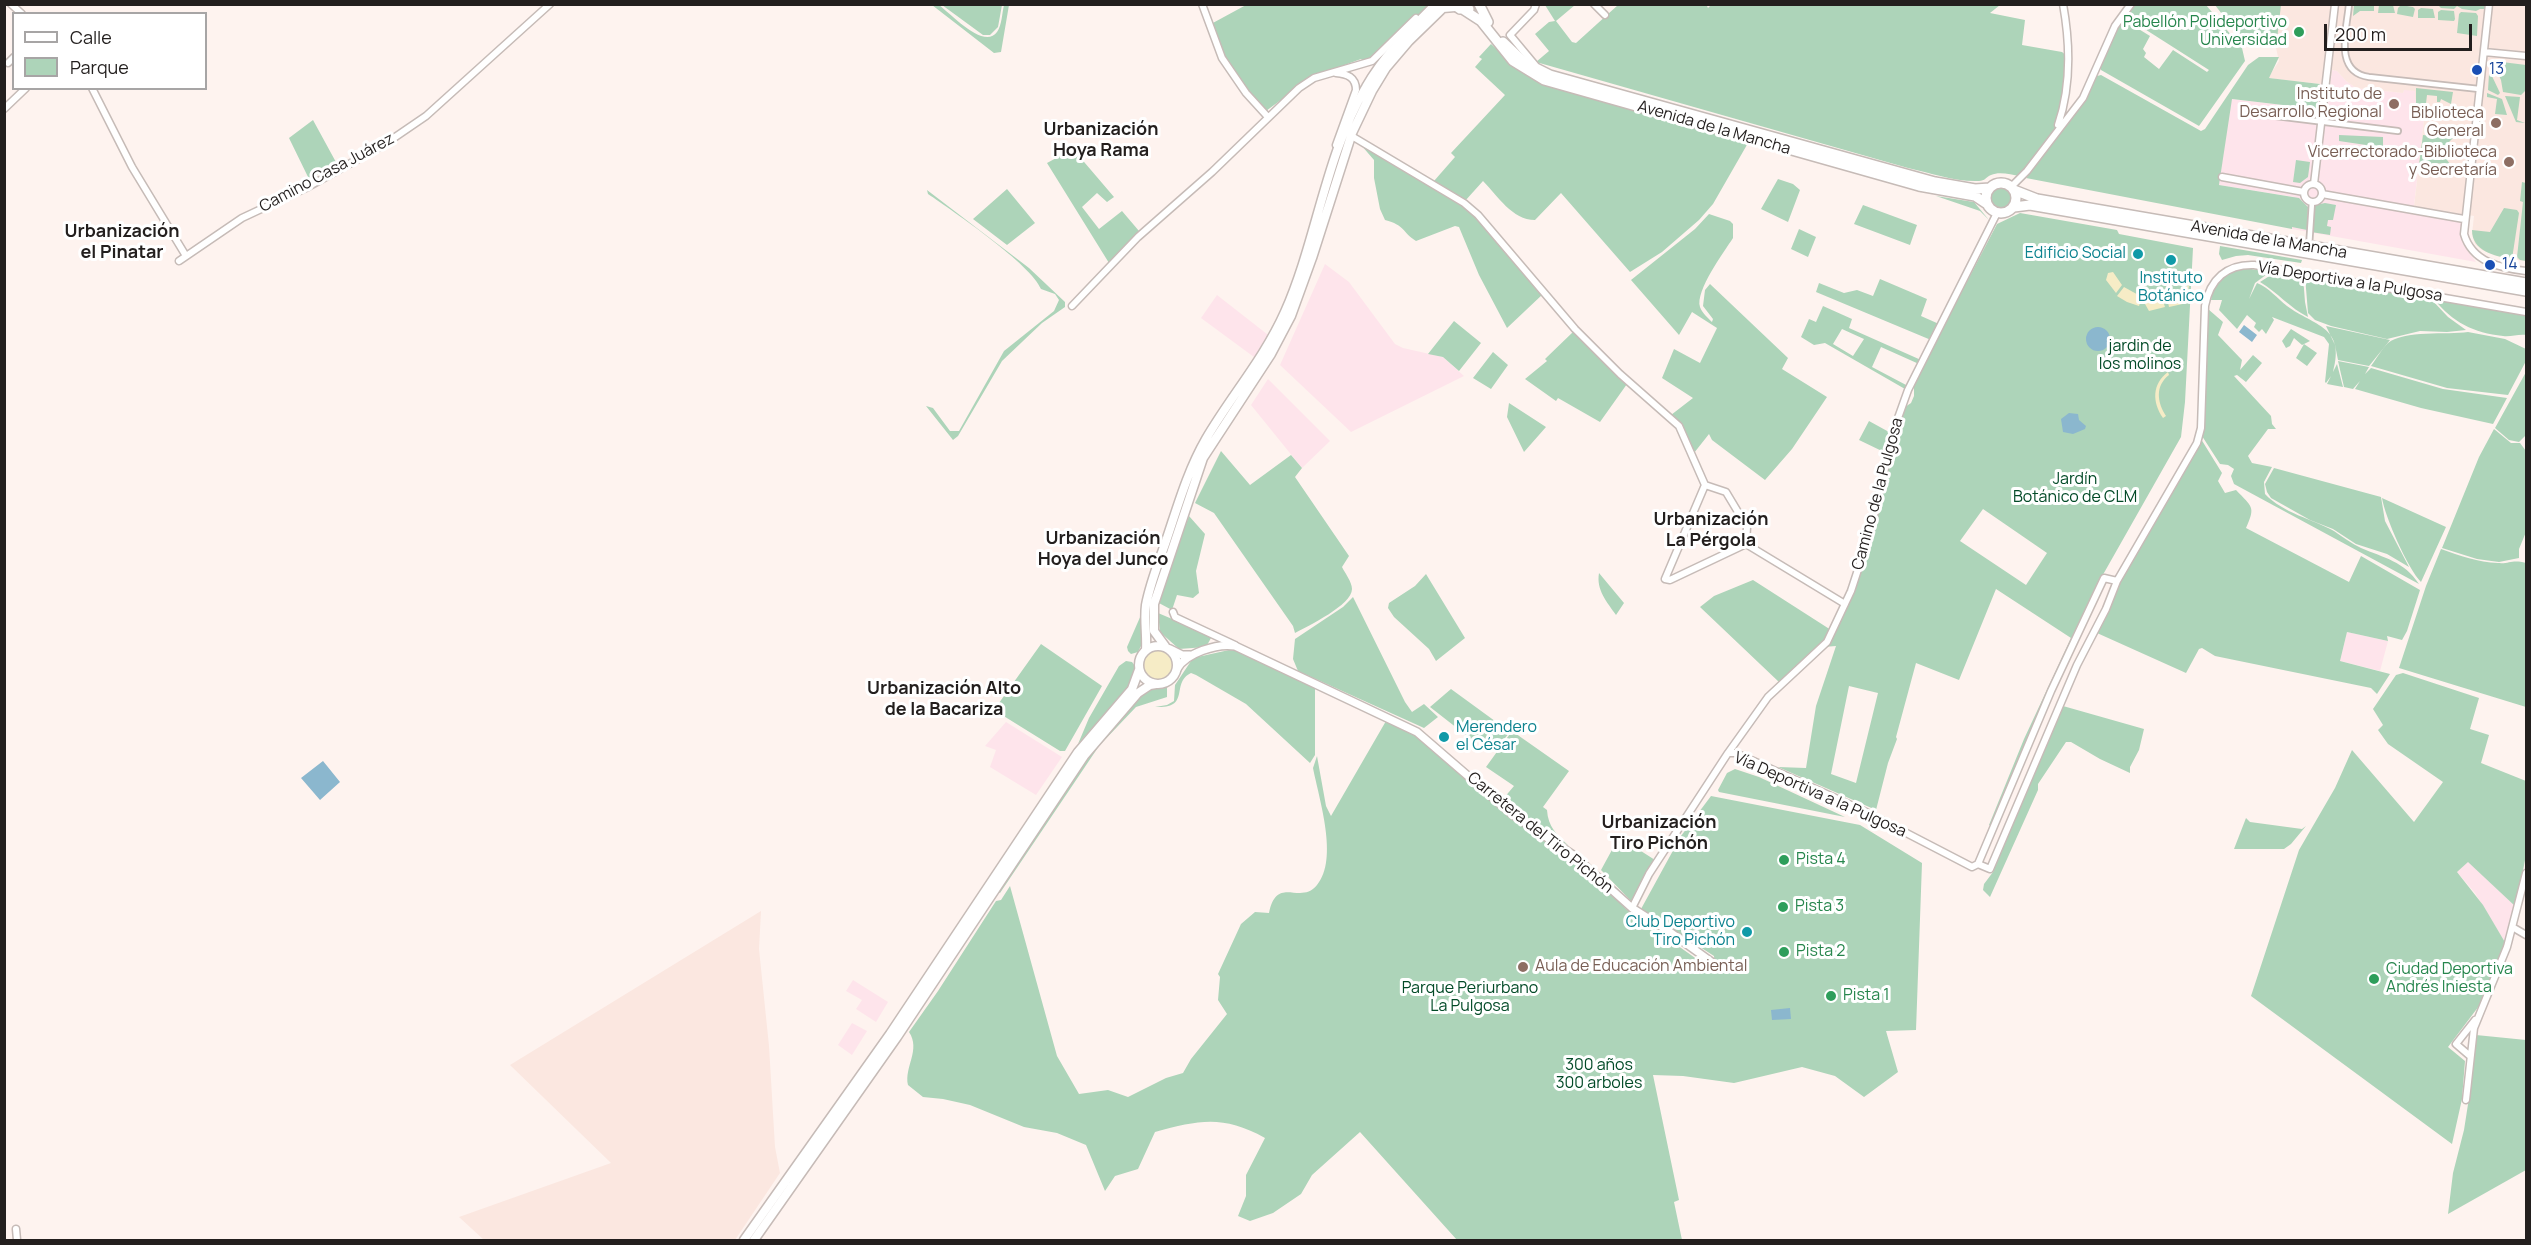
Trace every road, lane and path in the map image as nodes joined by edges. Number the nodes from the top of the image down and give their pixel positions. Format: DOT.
graph roads {
  1 [pos="550,4"];
  2 [pos="1202,4"];
  3 [pos="1536,4"];
  4 [pos="1594,4"];
  5 [pos="2063,4"];
  6 [pos="2131,4"];
  7 [pos="2335,4"];
  8 [pos="2349,4"];
  9 [pos="2488,4"];
  10 [pos="1434,7"];
  11 [pos="1457,7"];
  12 [pos="1480,10"];
  13 [pos="1605,15"];
  14 [pos="2484,52"];
  15 [pos="2526,56"];
  16 [pos="12,59"];
  17 [pos="8,63"];
  18 [pos="1535,65"];
  19 [pos="1327,74"];
  20 [pos="2479,89"];
  21 [pos="24,90"];
  22 [pos="93,90"];
  23 [pos="4,109"];
  24 [pos="2251,112"];
  25 [pos="1267,116"];
  26 [pos="2321,121"];
  27 [pos="2056,131"];
  28 [pos="2398,131"];
  29 [pos="1355,138"];
  30 [pos="1332,170"];
  31 [pos="2222,177"];
  32 [pos="2314,184"];
  33 [pos="1990,188"];
  34 [pos="2012,189"];
  35 [pos="2304,192"];
  36 [pos="2322,194"];
  37 [pos="2312,202"];
  38 [pos="1987,204"];
  39 [pos="2014,207"];
  40 [pos="1997,213"];
  41 [pos="2464,219"];
  42 [pos="2309,247"];
  43 [pos="186,256"];
  44 [pos="179,261"];
  45 [pos="2526,271"];
  46 [pos="2526,284"];
  47 [pos="2526,291"];
  48 [pos="1072,306"];
  49 [pos="2526,312"];
  50 [pos="1705,485"];
  51 [pos="1746,544"];
  52 [pos="2117,581"];
  53 [pos="1845,604"];
  54 [pos="1173,612"];
  55 [pos="1213,634"];
  56 [pos="1215,645"];
  57 [pos="1238,646"];
  58 [pos="1167,648"];
  59 [pos="1146,650"];
  60 [pos="1190,655"];
  61 [pos="1177,669"];
  62 [pos="1139,670"];
  63 [pos="1156,684"];
  64 [pos="1728,753"];
  65 [pos="1978,864"];
  66 [pos="2526,873"];
  67 [pos="1632,908"];
  68 [pos="2514,928"];
  69 [pos="2526,934"];
  70 [pos="1713,963"];
  71 [pos="2478,1017"];
  72 [pos="2470,1056"];
  73 [pos="2466,1100"];
  74 [pos="16,1229"];
  75 [pos="17,1240"];
  76 [pos="744,1240"];
  77 [pos="754,1240"];
  1 -- 43 [label="street, Camino Casa Juárez"];
  2 -- 25 [label="street"];
  3 -- 18 [label="street"];
  4 -- 13 [label="street"];
  5 -- 27 [label="street"];
  6 -- 27 [label="street"];
  7 -- 26 [label="street"];
  8 -- 20 [label="street"];
  9 -- 14 [label="street"];
  10 -- 19 [label="street"];
  10 -- 30 [label="main road"];
  11 -- 12 [label="main road"];
  11 -- 12 [label="main road, Avenida de la Mancha"];
  11 -- 58 [label="main road"];
  12 -- 33 [label="main road, Avenida de la Mancha"];
  12 -- 38 [label="main road, Avenida de la Mancha"];
  14 -- 15 [label="street"];
  14 -- 20 [label="street"];
  16 -- 17 [label="street"];
  19 -- 25 [label="street"];
  19 -- 30 [label="street"];
  20 -- 41 [label="street"];
  21 -- 23 [label="street"];
  22 -- 43 [label="street"];
  24 -- 26 [label="street"];
  25 -- 48 [label="street"];
  26 -- 28 [label="street"];
  26 -- 32 [label="street"];
  27 -- 34 [label="street"];
  29 -- 50 [label="street"];
  30 -- 59 [label="main road"];
  31 -- 35 [label="street"];
  32 -- 35 [label="street"];
  32 -- 36 [label="street"];
  33 -- 34 [label="main road"];
  33 -- 38 [label="main road"];
  34 -- 39 [label="main road"];
  34 -- 42 [label="main road, Avenida de la Mancha"];
  35 -- 37 [label="street"];
  36 -- 37 [label="street"];
  36 -- 41 [label="street"];
  37 -- 42 [label="street"];
  38 -- 40 [label="main road"];
  39 -- 40 [label="main road"];
  39 -- 47 [label="main road, Avenida de la Mancha"];
  40 -- 53 [label="street, Camino de la Pulgosa"];
  41 -- 45 [label="street"];
  42 -- 46 [label="main road, Avenida de la Mancha"];
  43 -- 44 [label="street, Camino Casa Juárez"];
  49 -- 52 [label="street, Vía Deportiva a la Pulgosa"];
  50 -- 51 [label="street"];
  50 -- 51 [label="street"];
  51 -- 53 [label="street"];
  52 -- 65 [label="street, Vía Deportiva a la Pulgosa"];
  52 -- 65 [label="street, Vía Deportiva a la Pulgosa"];
  53 -- 64 [label="street, Camino de la Pulgosa"];
  54 -- 55 [label="street, Carretera del Tiro Pichón"];
  55 -- 56 [label="street"];
  55 -- 57 [label="street, Carretera del Tiro Pichón"];
  56 -- 57 [label="street"];
  56 -- 60 [label="street"];
  57 -- 67 [label="street, Carretera del Tiro Pichón"];
  58 -- 59 [label="main road"];
  58 -- 60 [label="street"];
  58 -- 61 [label="main road"];
  59 -- 62 [label="main road"];
  60 -- 61 [label="street"];
  61 -- 63 [label="main road"];
  62 -- 63 [label="main road"];
  62 -- 76 [label="main road"];
  63 -- 77 [label="main road"];
  64 -- 65 [label="street, Vía Deportiva a la Pulgosa"];
  64 -- 67 [label="street, Vía Deportiva a la Pulgosa"];
  66 -- 68 [label="street"];
  67 -- 70 [label="street, Carretera del Tiro Pichón"];
  68 -- 69 [label="street"];
  68 -- 71 [label="street"];
  71 -- 72 [label="street"];
  71 -- 72 [label="street"];
  72 -- 73 [label="street"];
  74 -- 75 [label="street"];
}
